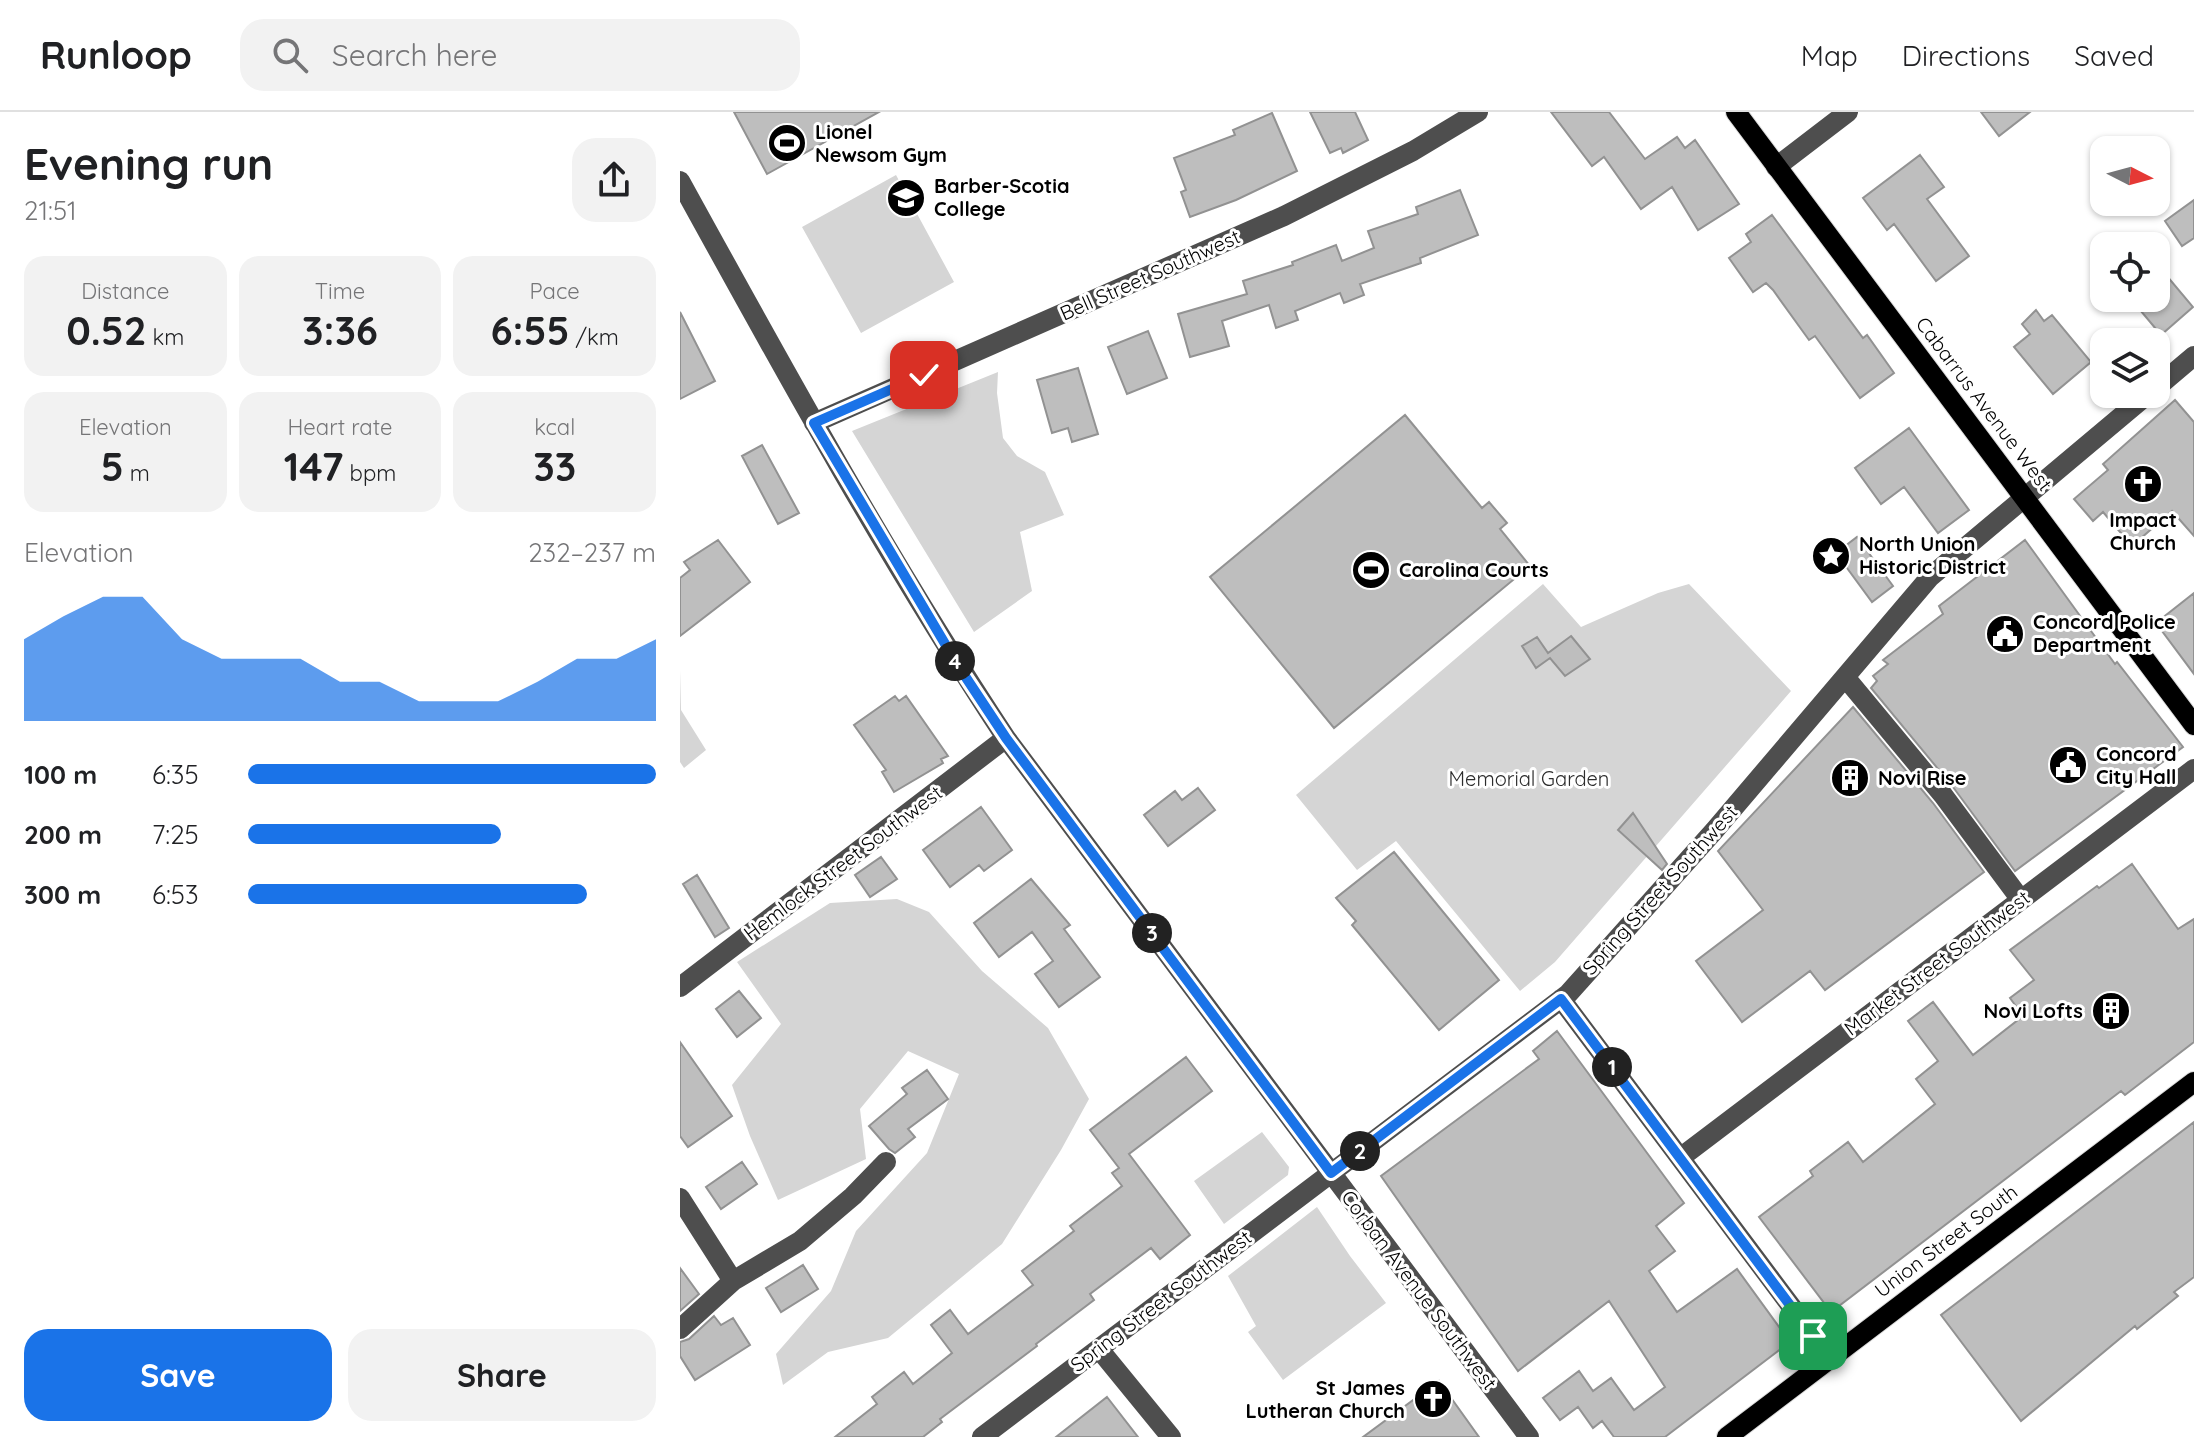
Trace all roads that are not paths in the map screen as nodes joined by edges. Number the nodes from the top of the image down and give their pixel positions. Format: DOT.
graph roads {
  1 [pos="1478,112"];
  2 [pos="1736,112"];
  3 [pos="1848,112"];
  4 [pos="1776,167"];
  5 [pos="680,181"];
  6 [pos="2194,356"];
  7 [pos="2170,376"];
  8 [pos="2131,408"];
  9 [pos="814,423"];
  10 [pos="2024,498"];
  11 [pos="1845,677"];
  12 [pos="2194,725"];
  13 [pos="1006,738"];
  14 [pos="2194,769"];
  15 [pos="2021,900"];
  16 [pos="680,987"];
  17 [pos="1561,999"];
  18 [pos="2194,1082"];
  19 [pos="1680,1158"];
  20 [pos="886,1162"];
  21 [pos="1331,1173"];
  22 [pos="680,1198"];
  23 [pos="733,1281"];
  24 [pos="680,1329"];
  25 [pos="1099,1349"];
  26 [pos="1830,1358"];
  27 [pos="982,1437"];
  28 [pos="1171,1437"];
  29 [pos="1529,1437"];
  30 [pos="1727,1437"];
  1 -- 9 [label="street, Bell Street Southwest"];
  2 -- 4 [label="main road, Cabarrus Avenue West"];
  3 -- 4 [label="street"];
  4 -- 10 [label="main road, Cabarrus Avenue West"];
  5 -- 9 [label="street, Corban Avenue Southwest"];
  6 -- 7 [label="street"];
  8 -- 10 [label="street, Spring Street Southwest"];
  9 -- 13 [label="street, Corban Avenue Southwest"];
  10 -- 11 [label="street, Spring Street Southwest"];
  10 -- 12 [label="main road, Cabarrus Avenue West"];
  11 -- 15 [label="street"];
  11 -- 17 [label="street, Spring Street Southwest"];
  13 -- 16 [label="street, Hemlock Street Southwest"];
  13 -- 21 [label="street, Corban Avenue Southwest"];
  14 -- 15 [label="street, Market Street Southwest"];
  15 -- 19 [label="street, Market Street Southwest"];
  17 -- 19 [label="street"];
  17 -- 21 [label="street, Spring Street Southwest"];
  18 -- 26 [label="main road, Union Street South"];
  19 -- 26 [label="street"];
  20 -- 23 [label="street"];
  21 -- 25 [label="street, Spring Street Southwest"];
  21 -- 29 [label="street, Corban Avenue Southwest"];
  22 -- 23 [label="street"];
  23 -- 24 [label="street"];
  25 -- 27 [label="street, Spring Street Southwest"];
  25 -- 28 [label="street"];
  26 -- 30 [label="main road, Union Street South"];
}
